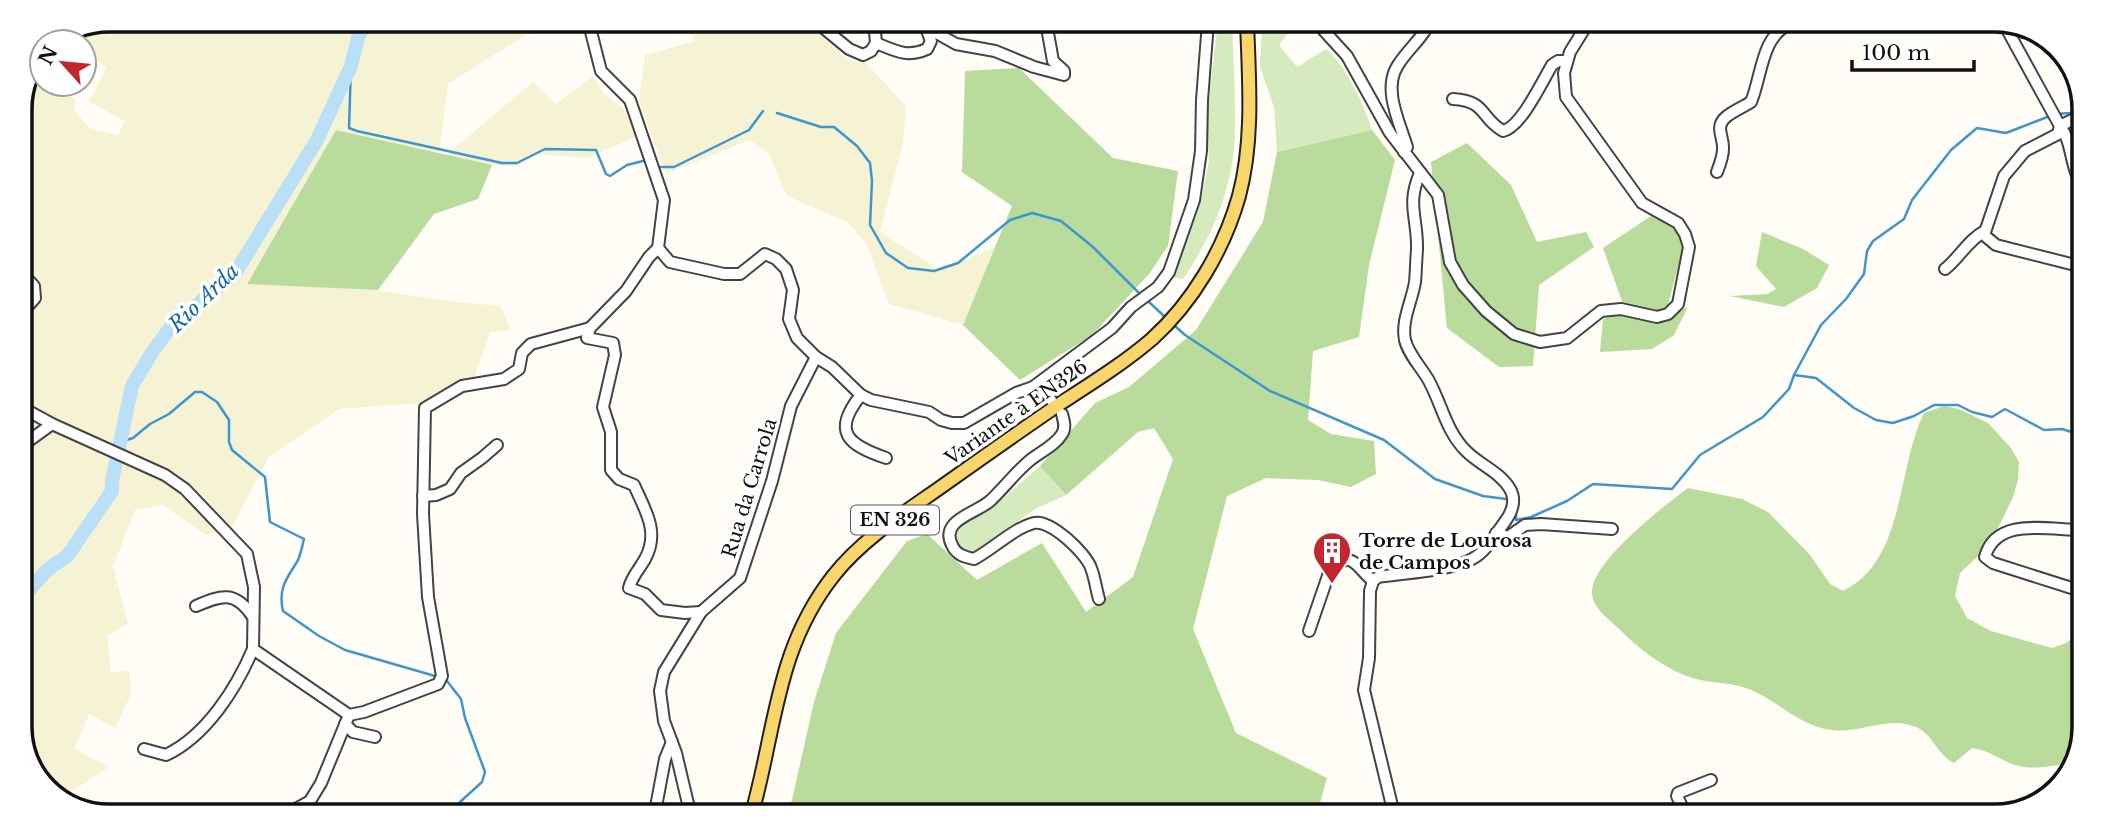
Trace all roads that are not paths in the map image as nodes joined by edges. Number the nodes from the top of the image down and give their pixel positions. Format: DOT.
graph roads {
  1 [pos="591,32"];
  2 [pos="828,32"];
  3 [pos="875,32"];
  4 [pos="928,32"];
  5 [pos="934,32"];
  6 [pos="1048,32"];
  7 [pos="1207,32"];
  8 [pos="1242,32"];
  9 [pos="1247,32"];
  10 [pos="1325,32"];
  11 [pos="1424,32"];
  12 [pos="1582,32"];
  13 [pos="1780,32"];
  14 [pos="2009,33"];
  15 [pos="876,43"];
  16 [pos="1248,53"];
  17 [pos="1567,61"];
  18 [pos="1453,99"];
  19 [pos="2072,116"];
  20 [pos="2056,118"];
  21 [pos="1404,152"];
  22 [pos="2072,162"];
  23 [pos="1717,172"];
  24 [pos="1420,173"];
  25 [pos="1985,231"];
  26 [pos="658,248"];
  27 [pos="2072,264"];
  28 [pos="1945,269"];
  29 [pos="32,284"];
  30 [pos="32,301"];
  31 [pos="590,328"];
  32 [pos="816,358"];
  33 [pos="1033,387"];
  34 [pos="861,395"];
  35 [pos="1051,400"];
  36 [pos="32,413"];
  37 [pos="1062,414"];
  38 [pos="52,424"];
  39 [pos="32,439"];
  40 [pos="497,445"];
  41 [pos="886,458"];
  42 [pos="423,496"];
  43 [pos="1612,530"];
  44 [pos="2072,530"];
  45 [pos="1496,533"];
  46 [pos="1374,581"];
  47 [pos="2072,588"];
  48 [pos="1098,599"];
  49 [pos="196,606"];
  50 [pos="701,612"];
  51 [pos="254,618"];
  52 [pos="1309,631"];
  53 [pos="254,649"];
  54 [pos="347,719"];
  55 [pos="375,737"];
  56 [pos="672,742"];
  57 [pos="144,749"];
  58 [pos="1711,780"];
  59 [pos="303,804"];
  60 [pos="656,804"];
  61 [pos="688,804"];
  62 [pos="755,804"];
  63 [pos="1392,804"];
  64 [pos="1681,804"];
  1 -- 26 [label="street"];
  2 -- 15 [label="street"];
  3 -- 15 [label="street"];
  4 -- 15 [label="street"];
  5 -- 6 [label="street"];
  7 -- 33 [label="street"];
  8 -- 16 [label="main road"];
  9 -- 16 [label="main road, Variante à EN326 / EN 326"];
  10 -- 21 [label="street"];
  11 -- 21 [label="street"];
  12 -- 17 [label="street"];
  13 -- 23 [label="street"];
  14 -- 20 [label="street"];
  16 -- 62 [label="main road, Variante à EN326 / EN 326"];
  17 -- 18 [label="street"];
  17 -- 24 [label="street"];
  19 -- 20 [label="street"];
  20 -- 22 [label="street"];
  20 -- 25 [label="street"];
  21 -- 24 [label="street"];
  24 -- 45 [label="street"];
  25 -- 27 [label="street"];
  25 -- 28 [label="street"];
  26 -- 31 [label="street"];
  26 -- 32 [label="street"];
  29 -- 30 [label="street"];
  31 -- 42 [label="street"];
  31 -- 50 [label="street"];
  32 -- 34 [label="street"];
  32 -- 50 [label="street, Rua da Carrola"];
  33 -- 34 [label="street"];
  33 -- 35 [label="street"];
  34 -- 41 [label="street"];
  36 -- 38 [label="street"];
  37 -- 48 [label="street"];
  38 -- 39 [label="street"];
  38 -- 51 [label="street"];
  40 -- 42 [label="street"];
  42 -- 54 [label="street"];
  43 -- 45 [label="street"];
  44 -- 47 [label="street"];
  45 -- 46 [label="street"];
  46 -- 52 [label="street"];
  46 -- 63 [label="street"];
  49 -- 51 [label="street"];
  50 -- 56 [label="street, Rua da Carrola"];
  51 -- 53 [label="street"];
  53 -- 54 [label="street"];
  53 -- 57 [label="street"];
  54 -- 55 [label="street"];
  54 -- 59 [label="street"];
  56 -- 60 [label="street"];
  56 -- 61 [label="street, Rua da Carrola"];
  58 -- 64 [label="street"];
}
